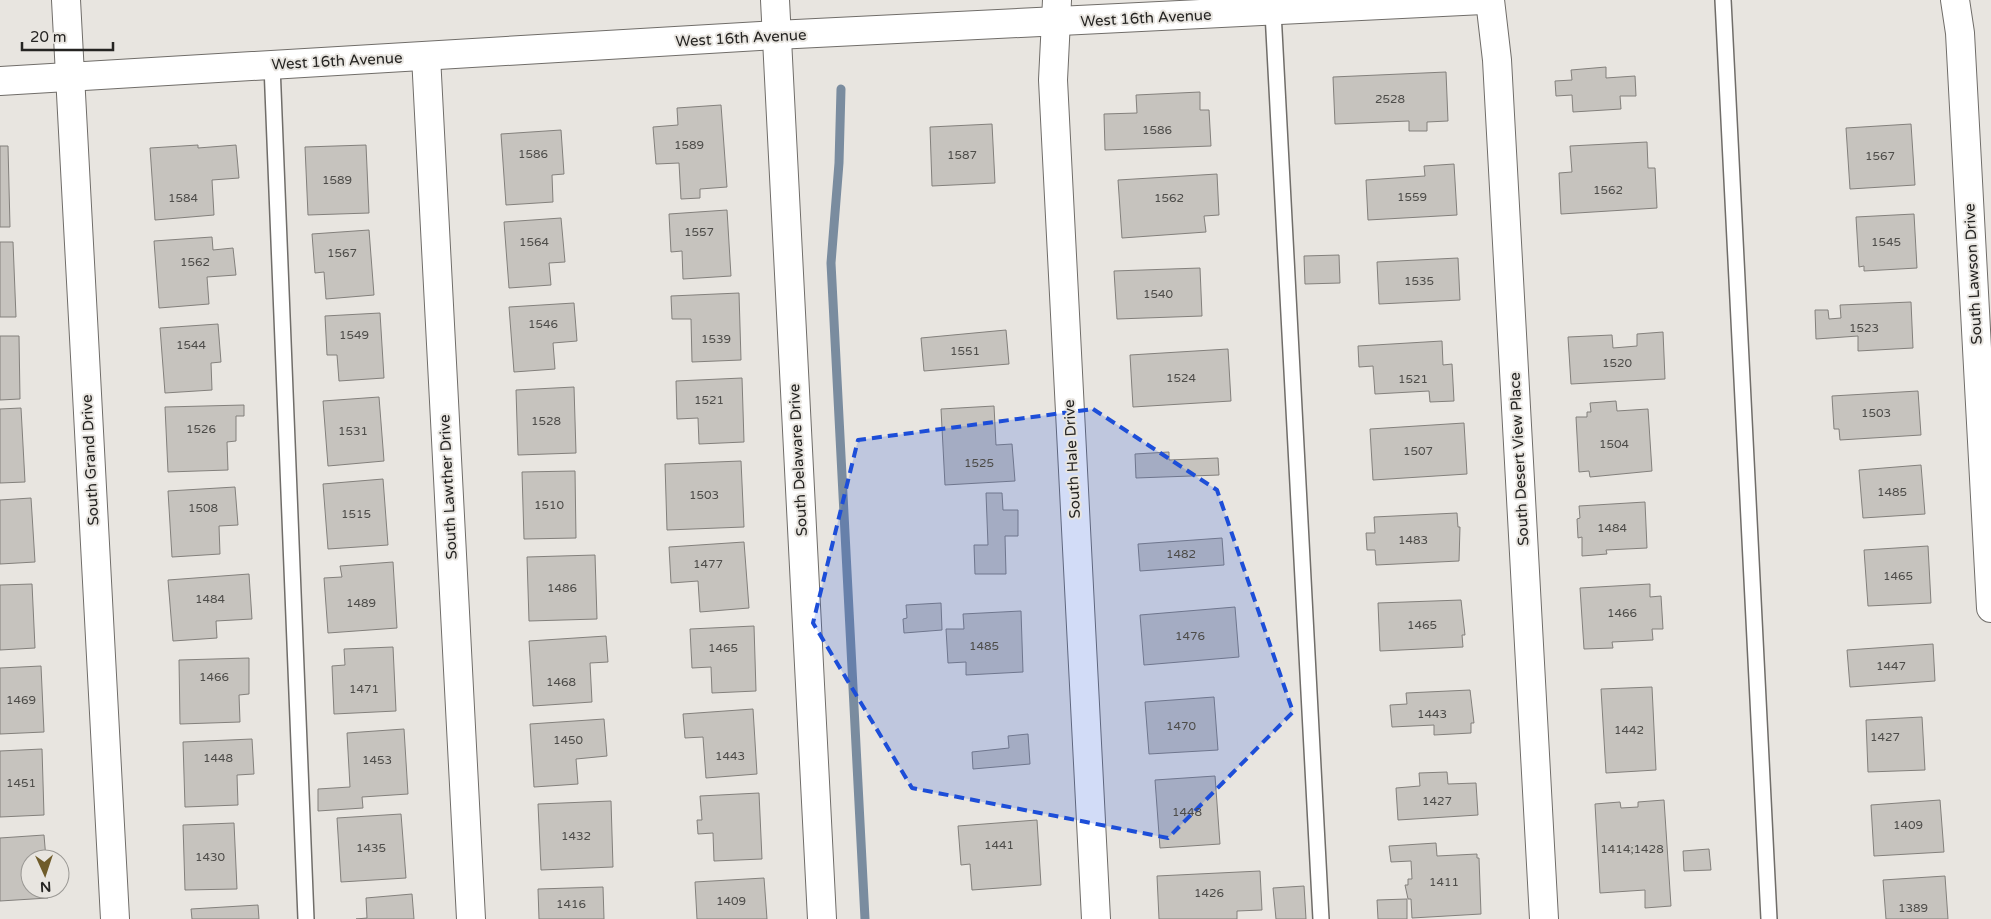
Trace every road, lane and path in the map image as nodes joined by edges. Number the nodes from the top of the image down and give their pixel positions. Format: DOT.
graph roads {
  1 [pos="66,0"];
  2 [pos="775,0"];
  3 [pos="1483,0"];
  4 [pos="1490,0"];
  5 [pos="1723,0"];
  6 [pos="1955,0"];
  7 [pos="1056,11"];
  8 [pos="1273,12"];
  9 [pos="776,36"];
  10 [pos="426,56"];
  11 [pos="272,65"];
  12 [pos="70,77"];
  13 [pos="0,81"];
  14 [pos="1991,608"];
  15 [pos="115,919"];
  16 [pos="306,919"];
  17 [pos="471,919"];
  18 [pos="822,919"];
  19 [pos="1096,919"];
  20 [pos="1321,919"];
  21 [pos="1544,919"];
  22 [pos="1769,919"];
  1 -- 12 [label="street, South Grand Drive"];
  2 -- 9 [label="street, South Delaware Drive"];
  3 -- 8 [label="street, West 16th Avenue"];
  4 -- 21 [label="street, South Desert View Place"];
  5 -- 22 [label="lane"];
  6 -- 14 [label="street, South Lawson Drive"];
  7 -- 8 [label="street, West 16th Avenue"];
  7 -- 9 [label="street, West 16th Avenue"];
  7 -- 19 [label="street, South Hale Drive"];
  8 -- 20 [label="lane"];
  9 -- 10 [label="street, West 16th Avenue"];
  9 -- 18 [label="street, South Delaware Drive"];
  10 -- 11 [label="street, West 16th Avenue"];
  10 -- 17 [label="street, South Lawther Drive"];
  11 -- 12 [label="street, West 16th Avenue"];
  11 -- 16 [label="lane"];
  12 -- 13 [label="street, West 16th Avenue"];
  12 -- 15 [label="street, South Grand Drive"];
}
